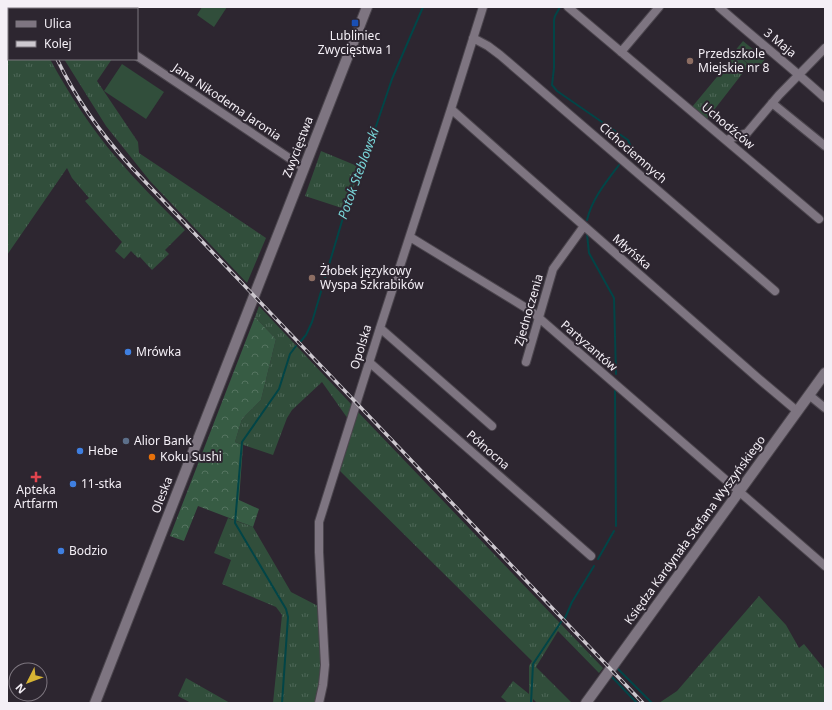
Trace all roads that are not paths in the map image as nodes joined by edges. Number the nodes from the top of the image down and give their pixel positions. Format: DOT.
graph roads {
  1 [pos="367,7"];
  2 [pos="483,7"];
  3 [pos="568,7"];
  4 [pos="659,7"];
  5 [pos="720,7"];
  6 [pos="473,38"];
  7 [pos="825,48"];
  8 [pos="621,52"];
  9 [pos="138,57"];
  10 [pos="799,74"];
  11 [pos="825,98"];
  12 [pos="772,103"];
  13 [pos="451,108"];
  14 [pos="726,140"];
  15 [pos="825,146"];
  16 [pos="304,168"];
  17 [pos="819,219"];
  18 [pos="584,226"];
  19 [pos="410,237"];
  20 [pos="775,290"];
  21 [pos="254,297"];
  22 [pos="539,317"];
  23 [pos="380,328"];
  24 [pos="369,362"];
  25 [pos="526,362"];
  26 [pos="825,373"];
  27 [pos="809,395"];
  28 [pos="825,408"];
  29 [pos="797,411"];
  30 [pos="492,426"];
  31 [pos="739,491"];
  32 [pos="591,556"];
  33 [pos="825,566"];
  34 [pos="95,703"];
  35 [pos="319,703"];
  36 [pos="586,703"];
  1 -- 16 [label="street, Zwycięstwa"];
  2 -- 6 [label="street, Opolska"];
  3 -- 8 [label="street, Uchodźców"];
  4 -- 8 [label="street"];
  5 -- 10 [label="street, 3 Maja"];
  6 -- 13 [label="street, Opolska"];
  6 -- 20 [label="street, Cichociemnych"];
  7 -- 10 [label="street"];
  8 -- 14 [label="street, Uchodźców"];
  9 -- 16 [label="street, Jana Nikodema Jaronia"];
  10 -- 11 [label="street, 3 Maja"];
  10 -- 12 [label="street"];
  12 -- 14 [label="street"];
  12 -- 15 [label="street"];
  13 -- 18 [label="street, Młyńska"];
  13 -- 19 [label="street, Opolska"];
  14 -- 17 [label="street, Uchodźców"];
  16 -- 21 [label="street, Zwycięstwa"];
  18 -- 22 [label="street, Zjednoczenia"];
  18 -- 29 [label="street, Młyńska"];
  19 -- 22 [label="street, Partyzantów"];
  19 -- 23 [label="street, Opolska"];
  21 -- 34 [label="street, Oleska"];
  22 -- 25 [label="street, Zjednoczenia"];
  22 -- 31 [label="street, Partyzantów"];
  23 -- 24 [label="street, Opolska"];
  23 -- 30 [label="street"];
  24 -- 32 [label="street, Północna"];
  24 -- 35 [label="street, Opolska"];
  26 -- 27 [label="street, Księdza Kardynała Stefana Wyszyńskiego"];
  27 -- 28 [label="street"];
  27 -- 29 [label="street, Księdza Kardynała Stefana Wyszyńskiego"];
  29 -- 31 [label="street, Księdza Kardynała Stefana Wyszyńskiego"];
  31 -- 33 [label="street, Partyzantów"];
  31 -- 36 [label="street, Księdza Kardynała Stefana Wyszyńskiego"];
}
